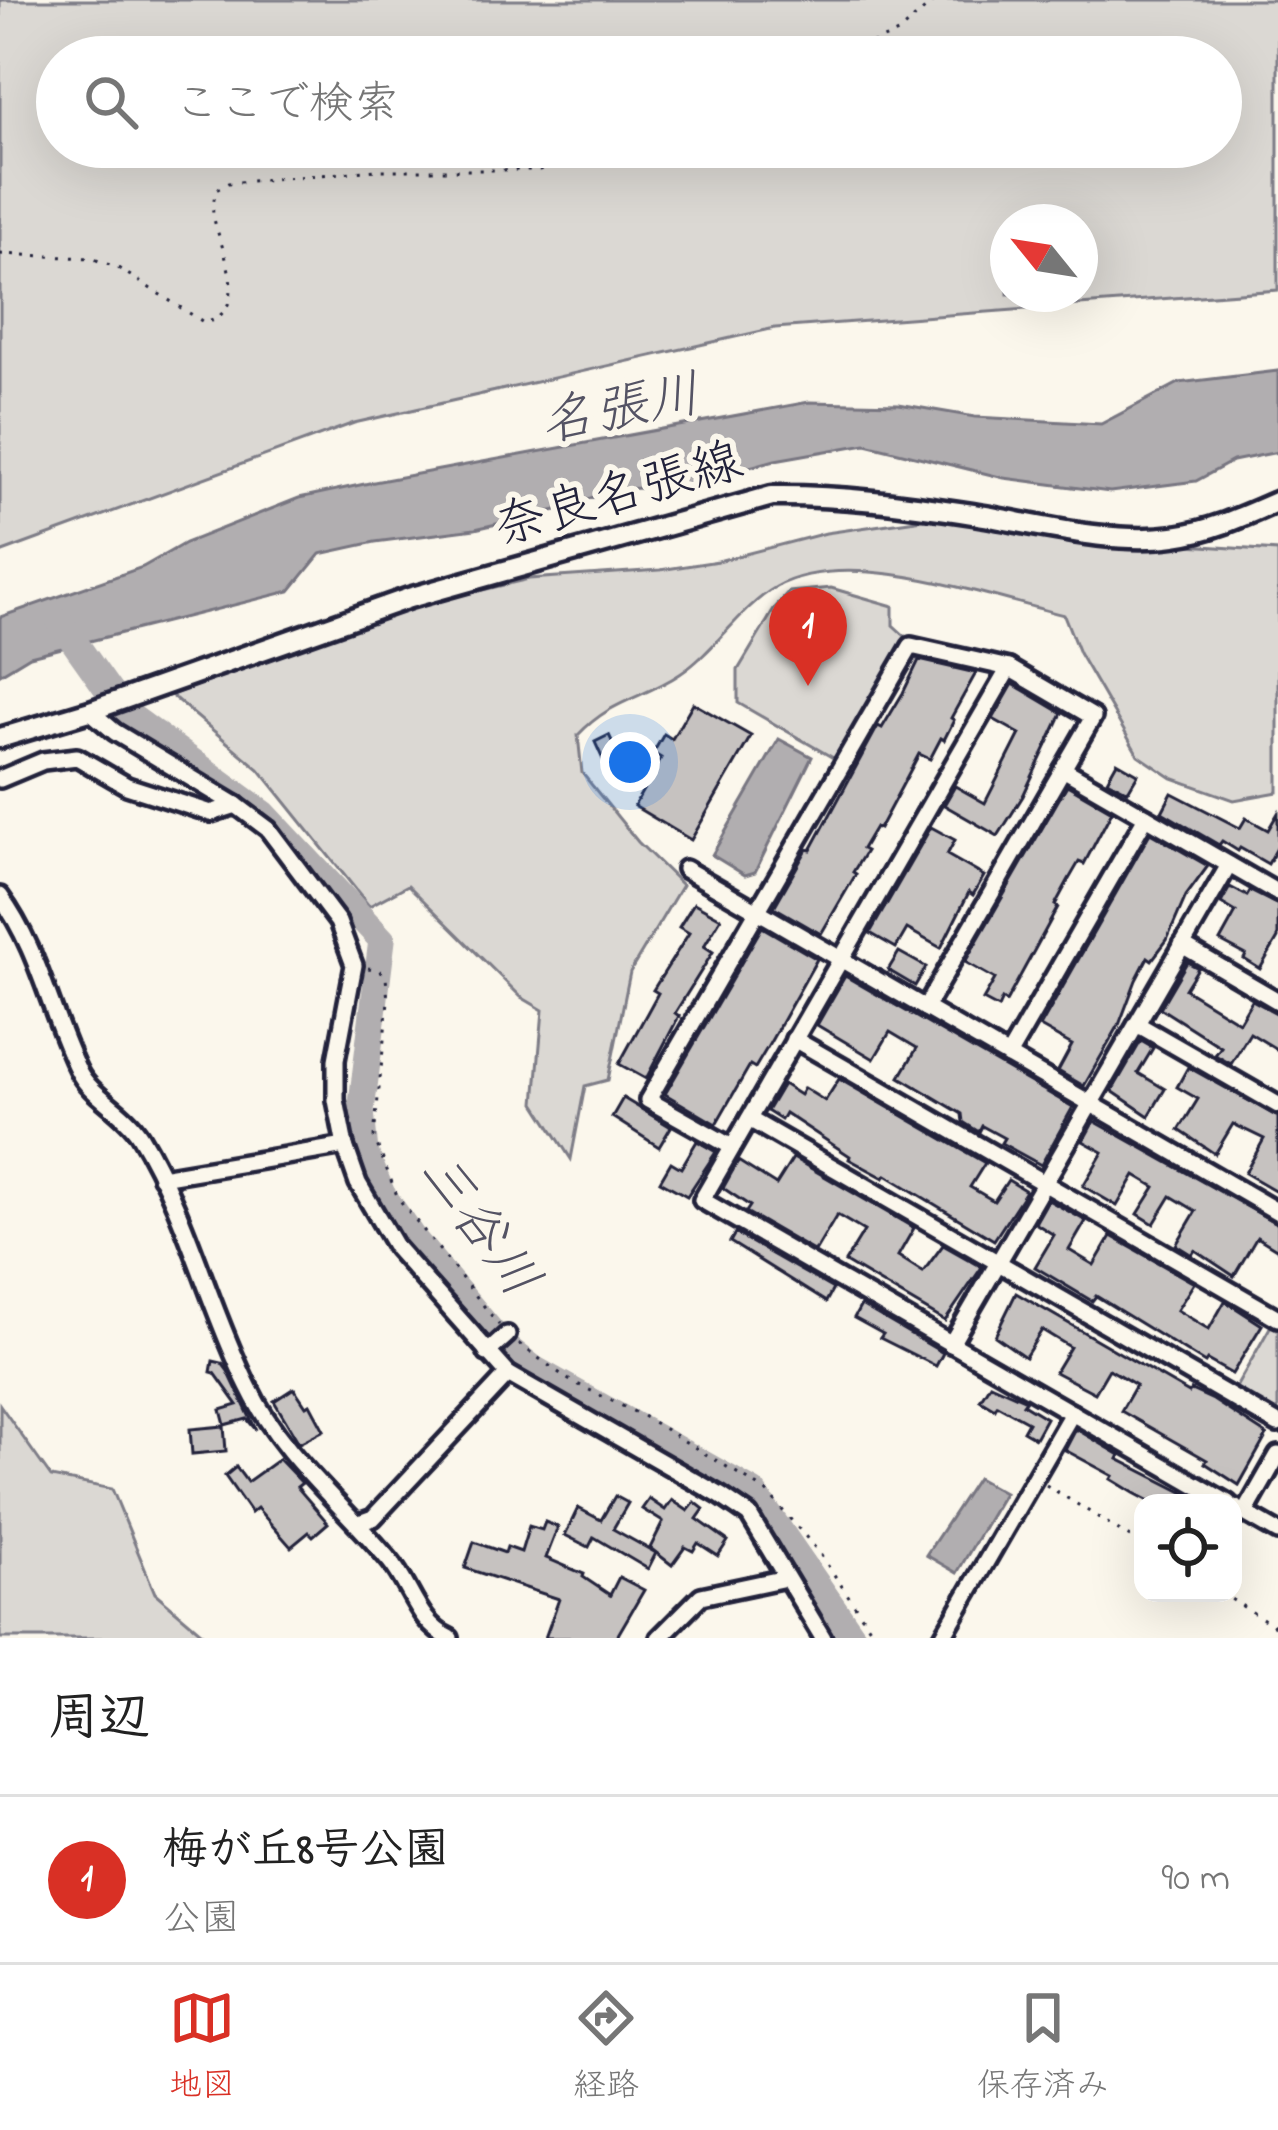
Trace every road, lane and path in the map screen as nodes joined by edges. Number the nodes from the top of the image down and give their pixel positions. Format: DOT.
graph roads {
  1 [pos="935,0"];
  2 [pos="891,36"];
  3 [pos="545,168"];
  4 [pos="0,254"];
  5 [pos="1278,501"];
  6 [pos="1009,668"];
  7 [pos="97,708"];
  8 [pos="0,738"];
  9 [pos="1063,769"];
  10 [pos="0,779"];
  11 [pos="236,805"];
  12 [pos="1146,817"];
  13 [pos="1229,865"];
  14 [pos="685,869"];
  15 [pos="1276,889"];
  16 [pos="0,896"];
  17 [pos="757,910"];
  18 [pos="1183,945"];
  19 [pos="841,959"];
  20 [pos="379,970"];
  21 [pos="1278,1000"];
  22 [pos="925,1008"];
  23 [pos="1137,1024"];
  24 [pos="794,1039"];
  25 [pos="1008,1056"];
  26 [pos="1091,1104"];
  27 [pos="1278,1105"];
  28 [pos="748,1119"];
  29 [pos="345,1146"];
  30 [pos="732,1148"];
  31 [pos="161,1177"];
  32 [pos="1045,1184"];
  33 [pos="1278,1212"];
  34 [pos="999,1263"];
  35 [pos="1278,1318"];
  36 [pos="505,1336"];
  37 [pos="951,1344"];
  38 [pos="488,1353"];
  39 [pos="508,1374"];
  40 [pos="1072,1413"];
  41 [pos="1278,1424"];
  42 [pos="1278,1455"];
  43 [pos="1034,1478"];
  44 [pos="1212,1494"];
  45 [pos="1242,1499"];
  46 [pos="1242,1511"];
  47 [pos="359,1523"];
  48 [pos="1278,1532"];
  49 [pos="1134,1539"];
  50 [pos="785,1578"];
  51 [pos="1236,1602"];
  52 [pos="1278,1628"];
  53 [pos="451,1638"];
  54 [pos="659,1638"];
  55 [pos="824,1638"];
  56 [pos="877,1638"];
  57 [pos="942,1638"];
  1 -- 2 [label="path"];
  3 -- 4 [label="path"];
  5 -- 7 [label="main road, 奈良名張線"];
  6 -- 9 [label="street"];
  6 -- 17 [label="street"];
  6 -- 19 [label="street"];
  7 -- 8 [label="main road, 奈良名張線"];
  7 -- 11 [label="street"];
  9 -- 12 [label="street"];
  9 -- 22 [label="street"];
  10 -- 11 [label="street"];
  11 -- 29 [label="street"];
  12 -- 13 [label="street"];
  12 -- 25 [label="street"];
  13 -- 15 [label="street"];
  13 -- 18 [label="street"];
  14 -- 17 [label="street"];
  16 -- 31 [label="street"];
  17 -- 19 [label="street"];
  17 -- 30 [label="street"];
  18 -- 21 [label="street"];
  18 -- 23 [label="street"];
  19 -- 22 [label="street"];
  19 -- 24 [label="street"];
  20 -- 36 [label="path"];
  22 -- 25 [label="street"];
  23 -- 26 [label="street"];
  23 -- 27 [label="street"];
  24 -- 28 [label="street"];
  24 -- 32 [label="street"];
  25 -- 26 [label="street"];
  26 -- 32 [label="street"];
  26 -- 33 [label="street"];
  28 -- 30 [label="street"];
  28 -- 34 [label="street"];
  29 -- 31 [label="street"];
  29 -- 38 [label="street"];
  30 -- 37 [label="street"];
  31 -- 47 [label="street"];
  32 -- 34 [label="street"];
  32 -- 35 [label="street"];
  34 -- 37 [label="street"];
  34 -- 41 [label="street"];
  36 -- 38 [label="street"];
  36 -- 56 [label="path"];
  37 -- 40 [label="street"];
  38 -- 39 [label="street"];
  39 -- 47 [label="street"];
  39 -- 50 [label="street"];
  40 -- 43 [label="street"];
  40 -- 44 [label="street"];
  42 -- 45 [label="street"];
  43 -- 49 [label="path"];
  43 -- 57 [label="street"];
  46 -- 48 [label="street"];
  47 -- 53 [label="street"];
  50 -- 54 [label="street"];
  50 -- 55 [label="street"];
  51 -- 52 [label="path"];
}
